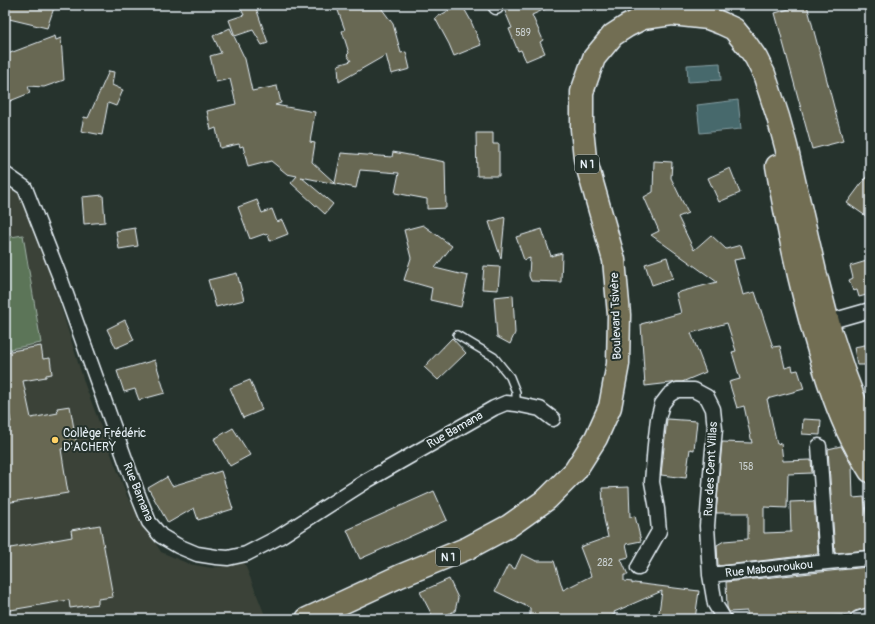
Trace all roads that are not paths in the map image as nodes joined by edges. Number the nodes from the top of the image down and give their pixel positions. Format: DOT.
graph roads {
  1 [pos="764,74"];
  2 [pos="5,174"];
  3 [pos="796,264"];
  4 [pos="870,310"];
  5 [pos="828,322"];
  6 [pos="457,335"];
  7 [pos="819,351"];
  8 [pos="516,404"];
  9 [pos="553,419"];
  10 [pos="870,438"];
  11 [pos="819,446"];
  12 [pos="870,471"];
  13 [pos="870,558"];
  14 [pos="827,562"];
  15 [pos="638,568"];
  16 [pos="710,575"];
  17 [pos="870,615"];
  18 [pos="307,619"];
  19 [pos="724,619"];
  20 [pos="858,619"];
  1 -- 3 [label="main road, Boulevard Tsivère / N 1"];
  1 -- 5 [label="main road, Boulevard Tsivère / N 1"];
  1 -- 18 [label="main road, Boulevard Tsivère / N 1"];
  2 -- 8 [label="street, Rue Bamana"];
  3 -- 5 [label="main road, N 1"];
  3 -- 7 [label="main road, Boulevard Tsivère / N 1"];
  4 -- 5 [label="street"];
  5 -- 7 [label="main road"];
  5 -- 10 [label="main road, Boulevard Tsivère / N 1"];
  6 -- 8 [label="lane"];
  7 -- 12 [label="main road, Boulevard Tsivère / N 1"];
  8 -- 9 [label="street, Rue Bamana"];
  11 -- 14 [label="street, Rue Mabouroukou"];
  13 -- 14 [label="street, Rue Mabouroukou"];
  14 -- 16 [label="street, Rue Mabouroukou"];
  15 -- 16 [label="street, Rue des Cent Villas"];
  16 -- 19 [label="street, Rue des Cent Villas"];
  17 -- 20 [label="street"];
}
